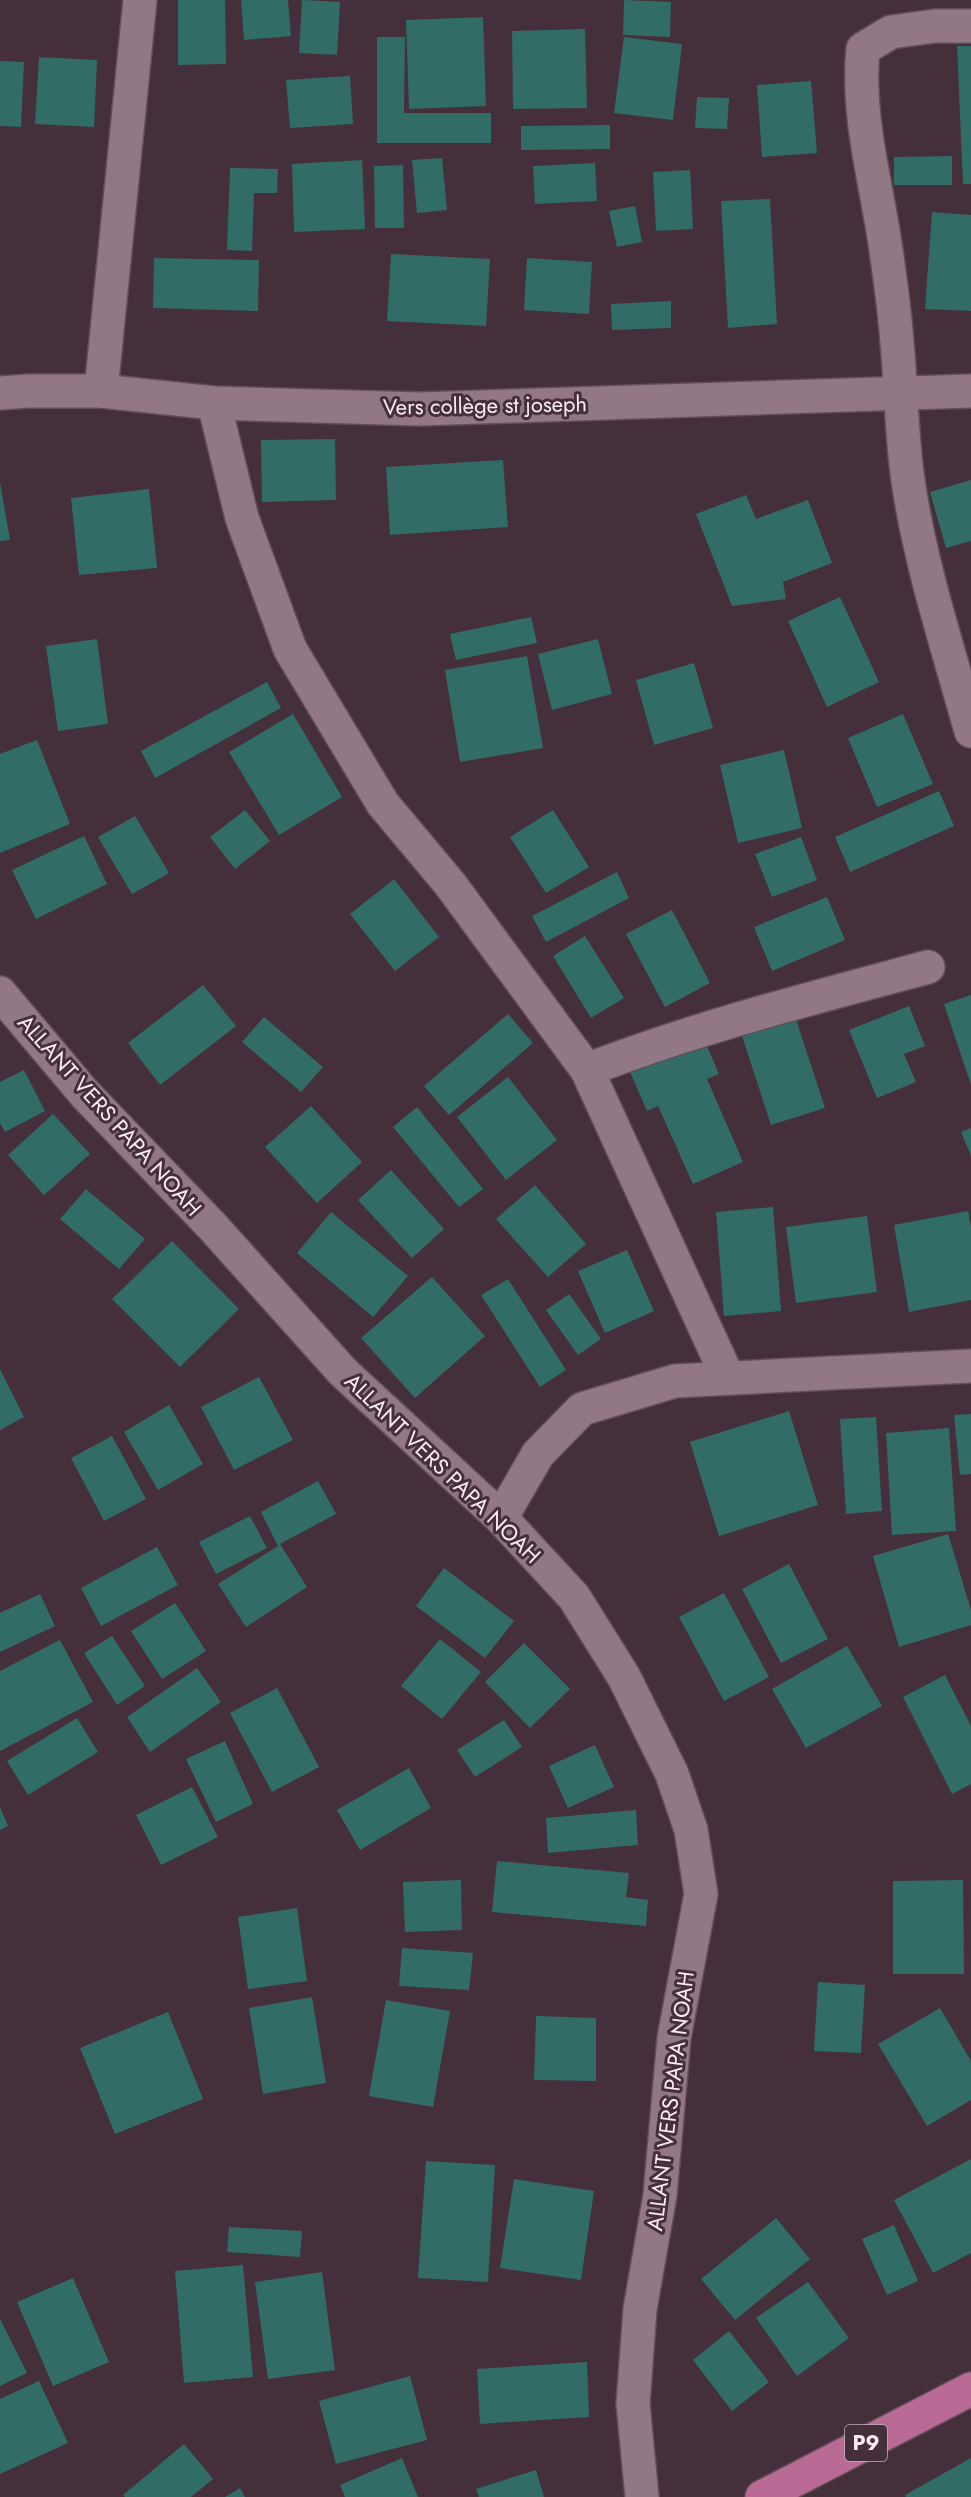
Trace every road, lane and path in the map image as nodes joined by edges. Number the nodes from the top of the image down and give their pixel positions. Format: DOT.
graph roads {
  1 [pos="140,0"];
  2 [pos="971,26"];
  3 [pos="101,391"];
  4 [pos="971,391"];
  5 [pos="0,393"];
  6 [pos="900,393"];
  7 [pos="214,403"];
  8 [pos="971,731"];
  9 [pos="928,967"];
  10 [pos="0,993"];
  11 [pos="587,1070"];
  12 [pos="971,1366"];
  13 [pos="728,1378"];
  14 [pos="501,1518"];
  15 [pos="971,2389"];
  16 [pos="642,2497"];
  17 [pos="762,2497"];
  1 -- 3 [label="street"];
  2 -- 6 [label="street"];
  3 -- 5 [label="street, Vers collège st joseph"];
  3 -- 7 [label="street, Vers collège st joseph"];
  4 -- 6 [label="street, Vers collège st joseph"];
  6 -- 7 [label="street, Vers collège st joseph"];
  6 -- 8 [label="street"];
  7 -- 11 [label="street"];
  9 -- 11 [label="street"];
  10 -- 14 [label="street, ALLANT VERS PAPA NOAH"];
  11 -- 13 [label="street"];
  12 -- 13 [label="street"];
  13 -- 14 [label="street"];
  14 -- 16 [label="street, ALLANT VERS PAPA NOAH"];
  15 -- 17 [label="main road, P9"];
}
